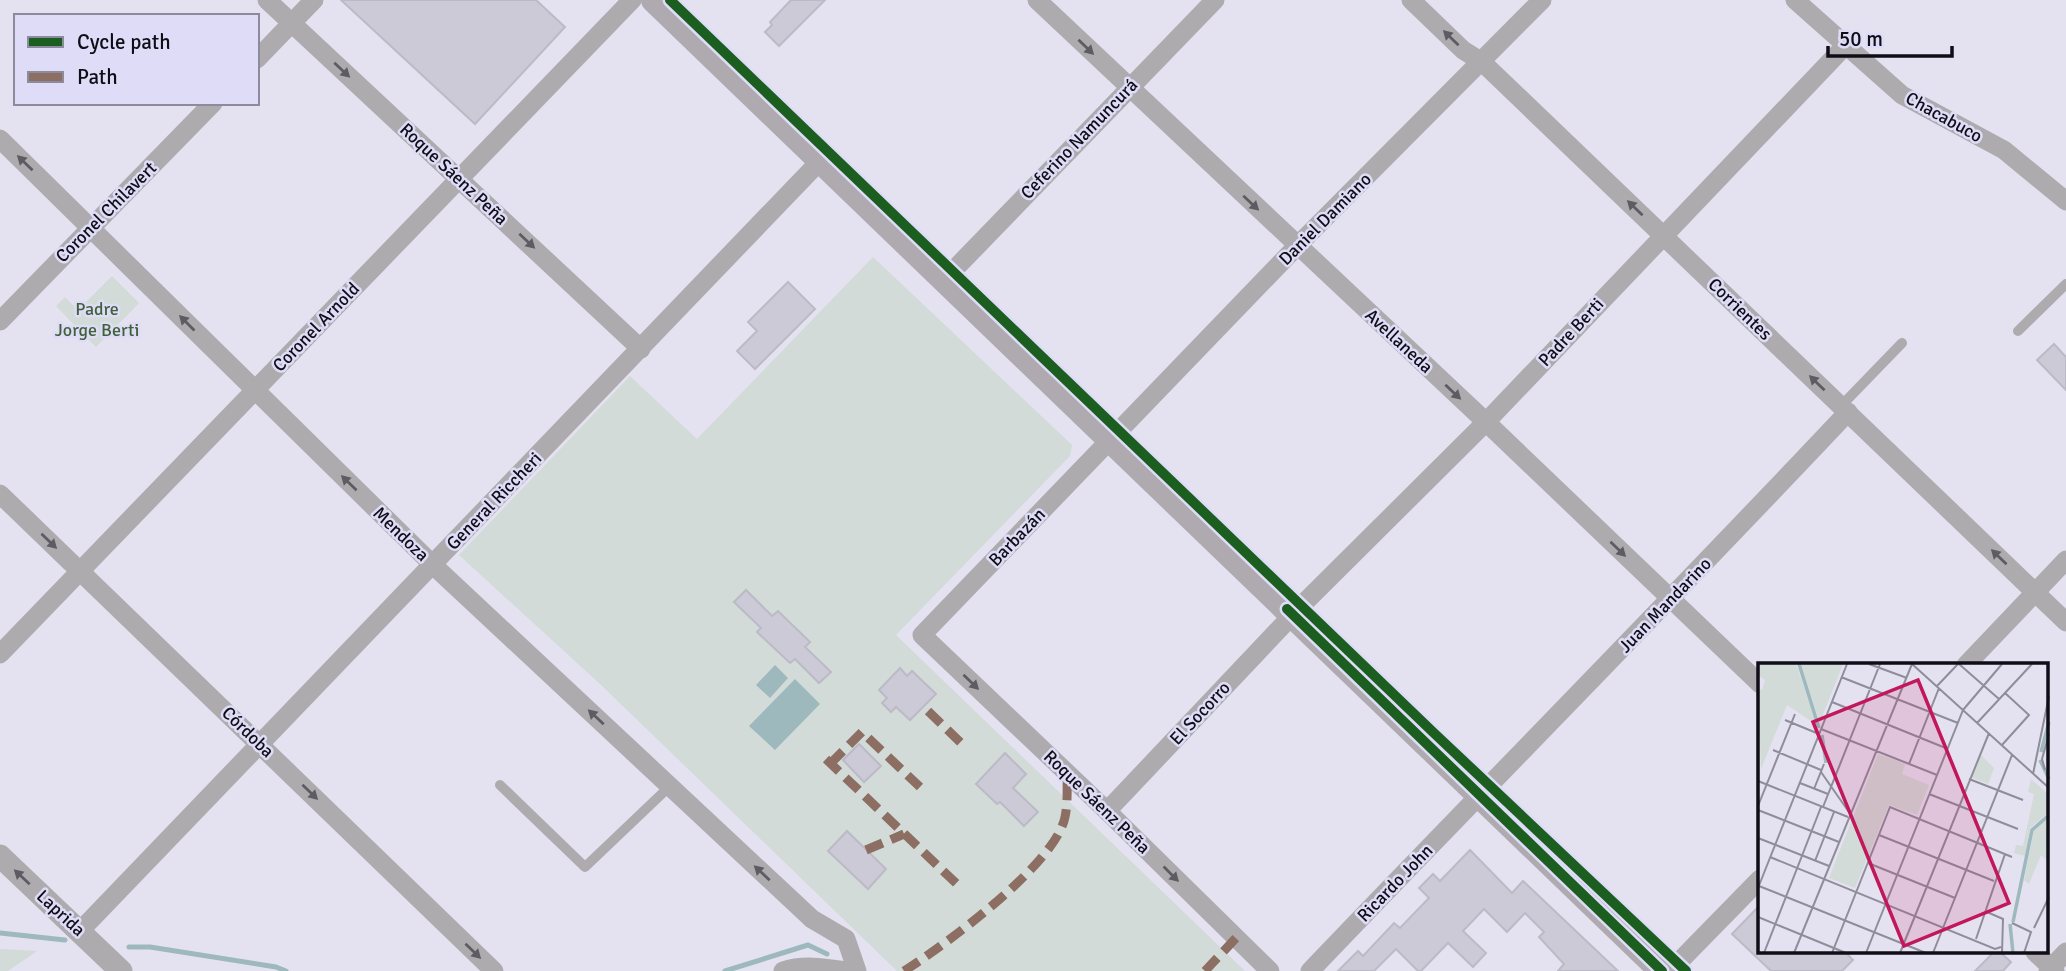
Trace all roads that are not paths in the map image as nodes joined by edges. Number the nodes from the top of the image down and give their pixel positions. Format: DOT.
graph roads {
  1 [pos="267,0"];
  2 [pos="314,0"];
  3 [pos="632,0"];
  4 [pos="654,0"];
  5 [pos="1037,0"];
  6 [pos="1215,0"];
  7 [pos="1411,0"];
  8 [pos="1542,0"];
  9 [pos="1795,0"];
  10 [pos="292,24"];
  11 [pos="1845,46"];
  12 [pos="259,57"];
  13 [pos="1482,62"];
  14 [pos="1128,88"];
  15 [pos="211,105"];
  16 [pos="0,139"];
  17 [pos="820,161"];
  18 [pos="460,178"];
  19 [pos="2066,201"];
  20 [pos="91,227"];
  21 [pos="1663,235"];
  22 [pos="1297,246"];
  23 [pos="944,279"];
  24 [pos="2066,284"];
  25 [pos="0,321"];
  26 [pos="2018,331"];
  27 [pos="1902,343"];
  28 [pos="641,349"];
  29 [pos="254,391"];
  30 [pos="1845,409"];
  31 [pos="1486,422"];
  32 [pos="1111,439"];
  33 [pos="0,494"];
  34 [pos="2066,560"];
  35 [pos="433,565"];
  36 [pos="80,570"];
  37 [pos="2035,592"];
  38 [pos="1671,600"];
  39 [pos="1293,615"];
  40 [pos="2066,622"];
  41 [pos="922,635"];
  42 [pos="0,654"];
  43 [pos="1968,663"];
  44 [pos="1758,682"];
  45 [pos="261,744"];
  46 [pos="500,785"];
  47 [pos="669,787"];
  48 [pos="1479,794"];
  49 [pos="1107,811"];
  50 [pos="0,856"];
  51 [pos="1758,881"];
  52 [pos="80,931"];
  53 [pos="2066,952"];
  54 [pos="2037,954"];
  55 [pos="111,968"];
  56 [pos="2051,970"];
  57 [pos="494,971"];
  58 [pos="783,971"];
  59 [pos="847,971"];
  60 [pos="857,971"];
  61 [pos="1270,971"];
  62 [pos="1310,971"];
  63 [pos="1662,971"];
  64 [pos="1670,971"];
  1 -- 10 [label="street, Roque Sáenz Peña"];
  2 -- 10 [label="street"];
  3 -- 18 [label="street, Coronel Arnold"];
  4 -- 17 [label="main road"];
  5 -- 14 [label="street, Avellaneda, one-way"];
  6 -- 14 [label="street, Ceferino Namuncurá"];
  13 -- 7 [label="street, Corrientes, one-way"];
  8 -- 13 [label="street, Daniel Damiano"];
  9 -- 11 [label="street, Chacabuco"];
  10 -- 12 [label="street"];
  10 -- 18 [label="street, Roque Sáenz Peña, one-way"];
  11 -- 19 [label="street, Chacabuco"];
  11 -- 21 [label="street, Padre Berti"];
  21 -- 13 [label="street, Corrientes, one-way"];
  13 -- 22 [label="street, Daniel Damiano"];
  14 -- 22 [label="street, Avellaneda, one-way"];
  14 -- 23 [label="street, Ceferino Namuncurá"];
  15 -- 20 [label="street, Coronel Chilavert"];
  20 -- 16 [label="street, Mendoza, one-way"];
  17 -- 23 [label="main road"];
  17 -- 28 [label="street, General Riccheri"];
  18 -- 28 [label="street, Roque Sáenz Peña, one-way"];
  18 -- 29 [label="street, Coronel Arnold"];
  20 -- 25 [label="street, Coronel Chilavert"];
  29 -- 20 [label="street, Mendoza, one-way"];
  30 -- 21 [label="street, Corrientes, one-way"];
  21 -- 31 [label="street, Padre Berti"];
  22 -- 31 [label="street, Avellaneda, one-way"];
  22 -- 32 [label="street, Daniel Damiano"];
  23 -- 32 [label="main road"];
  24 -- 26 [label="lane"];
  27 -- 30 [label="lane"];
  28 -- 35 [label="street, General Riccheri"];
  35 -- 29 [label="street, Mendoza, one-way"];
  29 -- 36 [label="street, Coronel Arnold"];
  37 -- 30 [label="street, Corrientes, one-way"];
  30 -- 38 [label="street, Juan Mandarino"];
  31 -- 38 [label="street, Avellaneda, one-way"];
  31 -- 39 [label="street, Padre Berti"];
  32 -- 39 [label="main road"];
  32 -- 41 [label="street, Barbazán"];
  33 -- 36 [label="street, Córdoba, one-way"];
  34 -- 37 [label="street"];
  35 -- 45 [label="street, General Riccheri"];
  47 -- 35 [label="street, Mendoza, one-way"];
  36 -- 42 [label="street, Coronel Arnold"];
  36 -- 45 [label="street, Córdoba"];
  37 -- 40 [label="street, Corrientes"];
  37 -- 43 [label="street"];
  38 -- 44 [label="street, Avellaneda"];
  38 -- 48 [label="street, Juan Mandarino"];
  39 -- 48 [label="main road"];
  39 -- 49 [label="street, El Socorro"];
  41 -- 49 [label="street, Roque Sáenz Peña, one-way"];
  45 -- 52 [label="street, General Riccheri"];
  45 -- 57 [label="street, Córdoba, one-way"];
  46 -- 47 [label="lane"];
  60 -- 47 [label="street, Mendoza, one-way"];
  48 -- 62 [label="street, Ricardo John"];
  48 -- 63 [label="main road"];
  49 -- 61 [label="street, Roque Sáenz Peña, one-way"];
  52 -- 50 [label="street, Laprida, one-way"];
  51 -- 64 [label="street"];
  52 -- 55 [label="street, Laprida"];
  53 -- 56 [label="street"];
  54 -- 56 [label="street"];
  58 -- 59 [label="street"];
}
